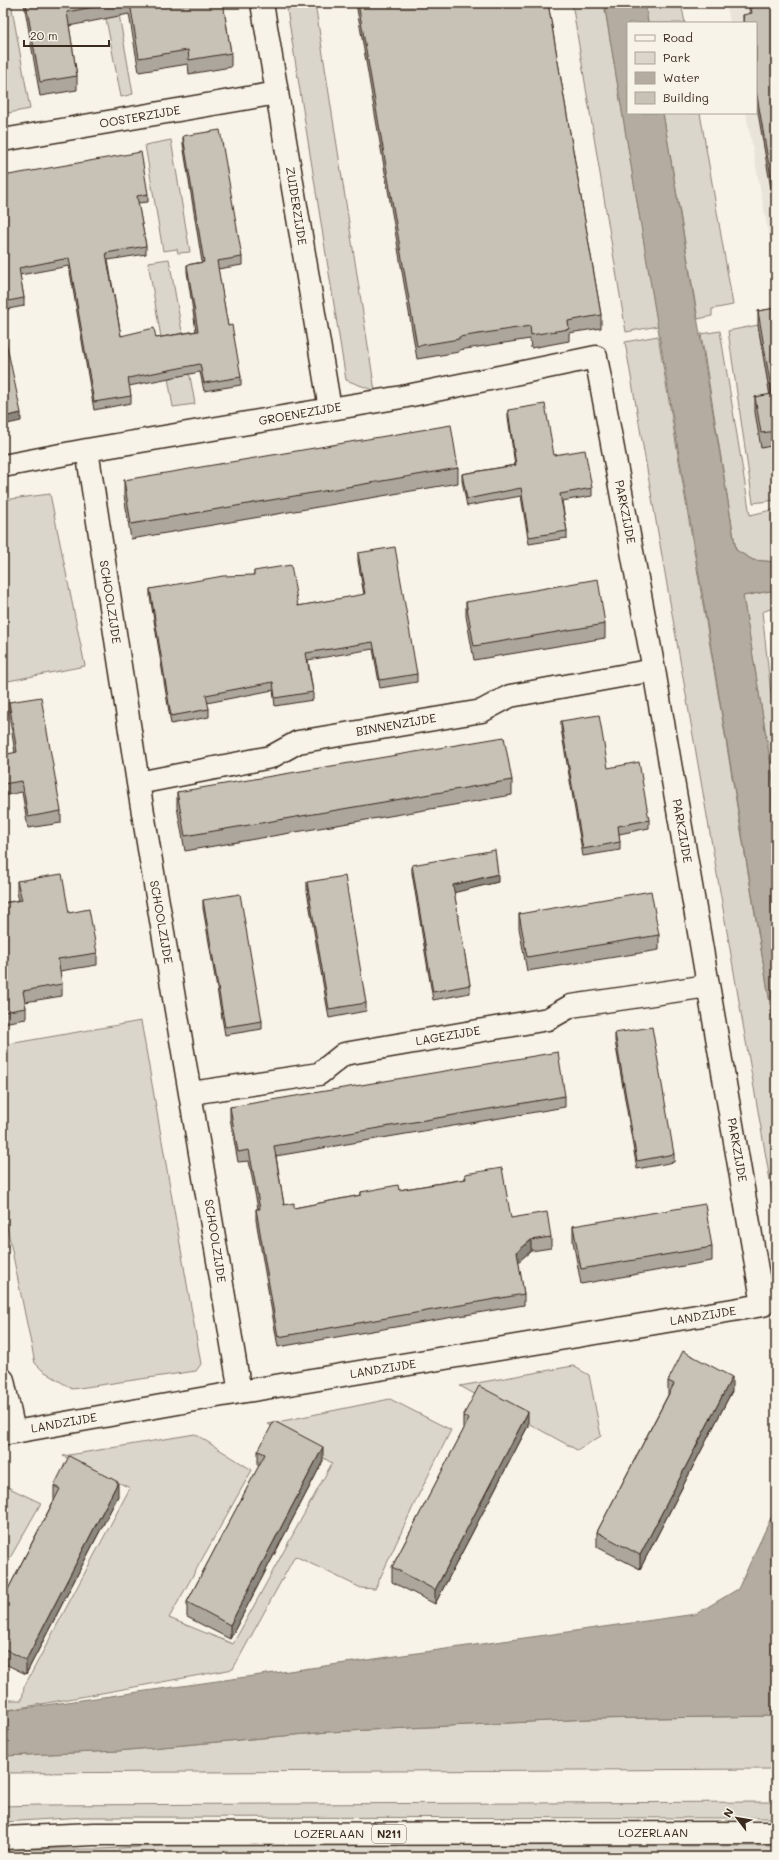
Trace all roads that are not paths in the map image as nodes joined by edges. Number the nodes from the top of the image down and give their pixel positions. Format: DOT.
graph roads {
  1 [pos="262,3"];
  2 [pos="277,93"];
  3 [pos="3,140"];
  4 [pos="596,357"];
  5 [pos="330,409"];
  6 [pos="87,450"];
  7 [pos="3,466"];
  8 [pos="654,670"];
  9 [pos="138,783"];
  10 [pos="708,986"];
  11 [pos="191,1093"];
  12 [pos="763,1305"];
  13 [pos="3,1380"];
  14 [pos="240,1392"];
  15 [pos="8,1433"];
  16 [pos="776,1833"];
  17 [pos="3,1838"];
  1 -- 2 [label="street, ZUIDERZIJDE"];
  2 -- 3 [label="street, OOSTERZIJDE"];
  2 -- 5 [label="street, ZUIDERZIJDE"];
  4 -- 5 [label="street, GROENEZIJDE"];
  4 -- 8 [label="street, PARKZIJDE"];
  5 -- 6 [label="street, GROENEZIJDE"];
  6 -- 7 [label="street, GROENEZIJDE"];
  6 -- 9 [label="street, SCHOOLZIJDE"];
  8 -- 9 [label="street, BINNENZIJDE"];
  8 -- 10 [label="street, PARKZIJDE"];
  9 -- 11 [label="street, SCHOOLZIJDE"];
  10 -- 11 [label="street, LAGEZIJDE"];
  10 -- 12 [label="street, PARKZIJDE"];
  11 -- 14 [label="street, SCHOOLZIJDE"];
  12 -- 14 [label="street, LANDZIJDE"];
  13 -- 15 [label="street"];
  14 -- 15 [label="street, LANDZIJDE"];
  16 -- 17 [label="street, LOZERLAAN / N211"];
}
